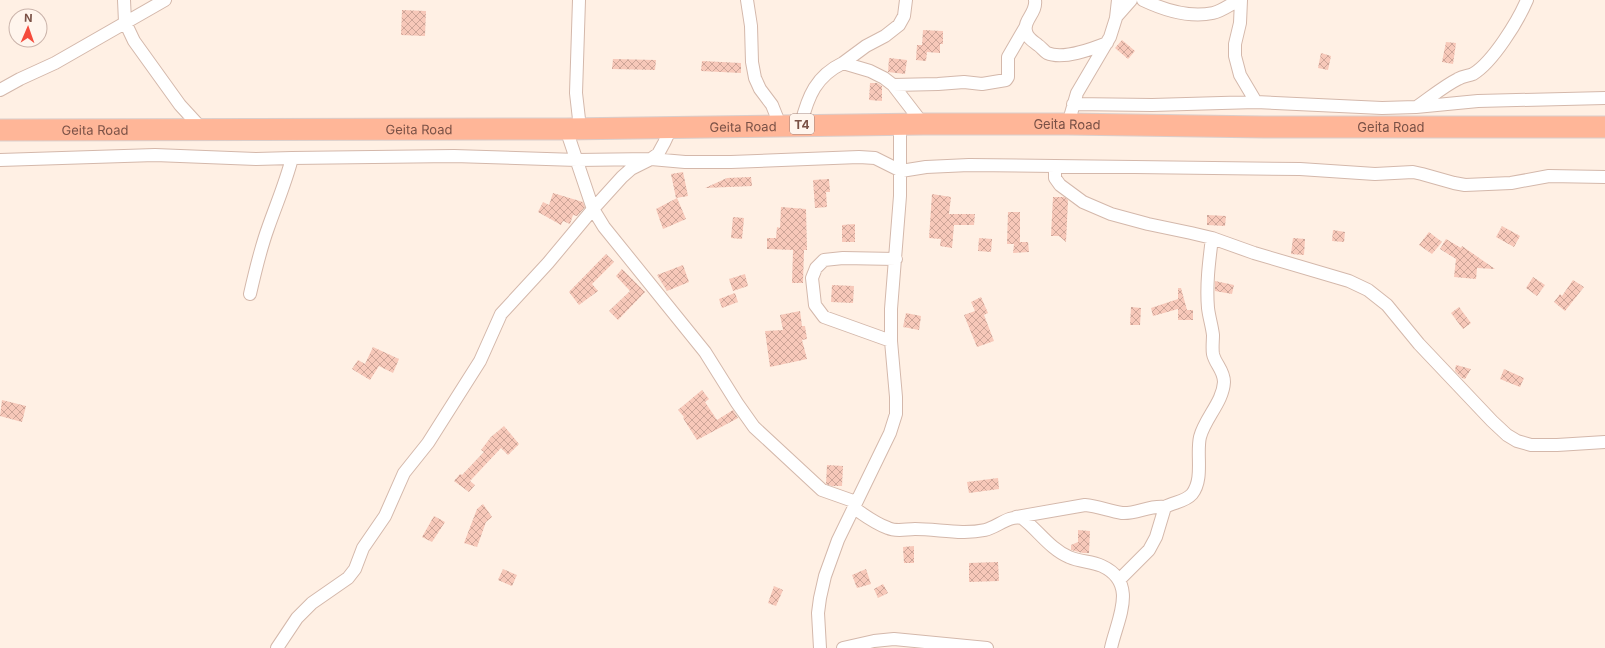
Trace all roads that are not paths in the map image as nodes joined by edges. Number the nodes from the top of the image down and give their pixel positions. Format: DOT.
graph roads {
  1 [pos="124,0"];
  2 [pos="165,0"];
  3 [pos="579,0"];
  4 [pos="747,0"];
  5 [pos="906,0"];
  6 [pos="1035,0"];
  7 [pos="1118,0"];
  8 [pos="1131,0"];
  9 [pos="1142,0"];
  10 [pos="1240,0"];
  11 [pos="1527,0"];
  12 [pos="1116,18"];
  13 [pos="125,22"];
  14 [pos="1026,26"];
  15 [pos="1107,44"];
  16 [pos="843,63"];
  17 [pos="893,85"];
  18 [pos="0,90"];
  19 [pos="1605,98"];
  20 [pos="1256,102"];
  21 [pos="1073,104"];
  22 [pos="1416,107"];
  23 [pos="801,124"];
  24 [pos="900,124"];
  25 [pos="922,124"];
  26 [pos="1068,124"];
  27 [pos="780,125"];
  28 [pos="672,126"];
  29 [pos="1605,127"];
  30 [pos="573,128"];
  31 [pos="0,130"];
  32 [pos="203,130"];
  33 [pos="292,158"];
  34 [pos="652,159"];
  35 [pos="0,160"];
  36 [pos="577,160"];
  37 [pos="1055,167"];
  38 [pos="901,171"];
  39 [pos="1605,178"];
  40 [pos="593,209"];
  41 [pos="1212,238"];
  42 [pos="896,259"];
  43 [pos="250,294"];
  44 [pos="891,341"];
  45 [pos="1605,442"];
  46 [pos="855,505"];
  47 [pos="1165,507"];
  48 [pos="1016,517"];
  49 [pos="1119,580"];
  50 [pos="277,648"];
  51 [pos="820,648"];
  52 [pos="843,648"];
  53 [pos="986,648"];
  54 [pos="1111,648"];
  1 -- 13 [label="street"];
  2 -- 13 [label="street"];
  3 -- 30 [label="street"];
  4 -- 27 [label="street"];
  5 -- 16 [label="street"];
  6 -- 14 [label="street"];
  7 -- 12 [label="street"];
  8 -- 12 [label="street"];
  9 -- 10 [label="street"];
  10 -- 20 [label="street"];
  11 -- 22 [label="street"];
  12 -- 15 [label="street"];
  13 -- 18 [label="street"];
  13 -- 32 [label="street"];
  14 -- 15 [label="street"];
  14 -- 17 [label="street"];
  15 -- 21 [label="street"];
  16 -- 17 [label="street"];
  16 -- 23 [label="street"];
  17 -- 25 [label="street"];
  19 -- 22 [label="street"];
  20 -- 21 [label="street"];
  20 -- 22 [label="street"];
  21 -- 26 [label="street"];
  23 -- 24 [label="highway, Geita Road / T4"];
  23 -- 27 [label="highway, Geita Road / T4"];
  24 -- 25 [label="highway, Geita Road / T4"];
  24 -- 38 [label="street"];
  25 -- 26 [label="highway, Geita Road / T4"];
  26 -- 29 [label="highway, Geita Road / T4"];
  27 -- 28 [label="highway, Geita Road / T4"];
  28 -- 30 [label="highway, Geita Road / T4"];
  28 -- 34 [label="street"];
  30 -- 32 [label="highway, Geita Road / T4"];
  30 -- 36 [label="street"];
  31 -- 32 [label="highway, Geita Road / T4"];
  33 -- 35 [label="street"];
  33 -- 36 [label="street"];
  33 -- 43 [label="street"];
  34 -- 36 [label="street"];
  34 -- 38 [label="street"];
  34 -- 40 [label="street"];
  36 -- 40 [label="street"];
  37 -- 38 [label="street"];
  37 -- 39 [label="street"];
  37 -- 41 [label="street"];
  38 -- 42 [label="street"];
  40 -- 46 [label="street"];
  40 -- 50 [label="street"];
  41 -- 45 [label="street"];
  41 -- 47 [label="street"];
  42 -- 44 [label="street"];
  42 -- 44 [label="street"];
  44 -- 46 [label="street"];
  46 -- 48 [label="street"];
  46 -- 51 [label="street"];
  47 -- 48 [label="street"];
  47 -- 49 [label="street"];
  48 -- 49 [label="street"];
  49 -- 54 [label="street"];
  52 -- 53 [label="street"];
}
